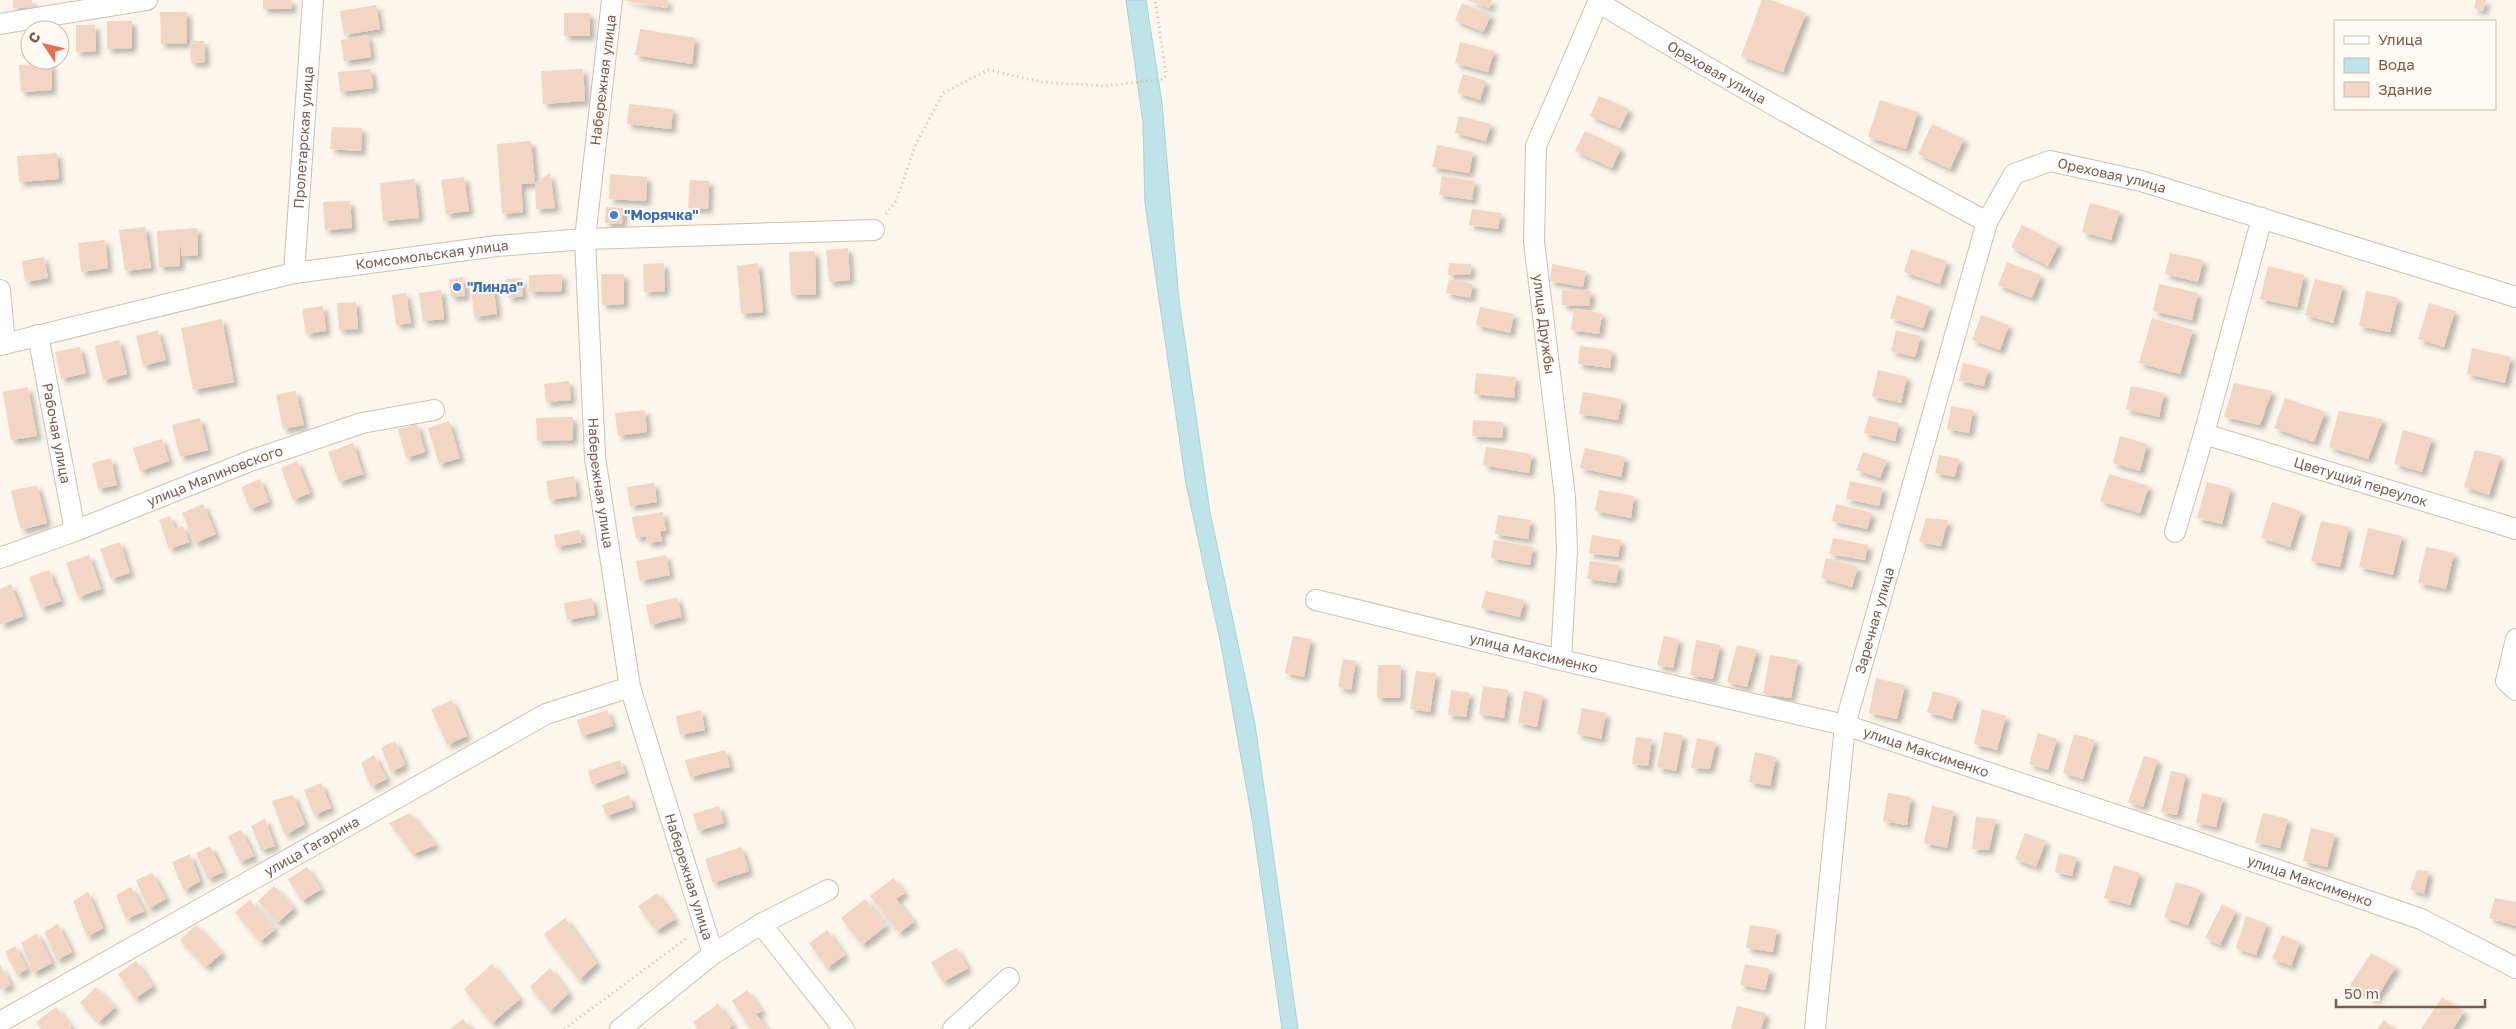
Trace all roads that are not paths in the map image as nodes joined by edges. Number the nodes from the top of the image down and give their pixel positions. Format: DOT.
graph roads {
  1 [pos="147,0"];
  2 [pos="313,0"];
  3 [pos="612,0"];
  4 [pos="1598,1"];
  5 [pos="0,24"];
  6 [pos="2262,218"];
  7 [pos="1987,222"];
  8 [pos="874,230"];
  9 [pos="585,239"];
  10 [pos="294,274"];
  11 [pos="0,290"];
  12 [pos="2516,297"];
  13 [pos="38,335"];
  14 [pos="3,344"];
  15 [pos="434,410"];
  16 [pos="2204,434"];
  17 [pos="2516,529"];
  18 [pos="75,531"];
  19 [pos="2175,532"];
  20 [pos="0,558"];
  21 [pos="1316,600"];
  22 [pos="2516,639"];
  23 [pos="1561,660"];
  24 [pos="630,687"];
  25 [pos="2516,690"];
  26 [pos="1845,725"];
  27 [pos="828,890"];
  28 [pos="761,924"];
  29 [pos="714,954"];
  30 [pos="2516,968"];
  31 [pos="1009,978"];
  32 [pos="0,1022"];
  33 [pos="620,1029"];
  34 [pos="844,1029"];
  35 [pos="953,1029"];
  36 [pos="1815,1029"];
  1 -- 5 [label="street"];
  2 -- 10 [label="street, Пролетарская улица"];
  3 -- 9 [label="street, Набережная улица"];
  4 -- 7 [label="street, Ореховая улица"];
  4 -- 23 [label="street, улица Дружбы"];
  6 -- 7 [label="street, Ореховая улица"];
  6 -- 12 [label="street, Ореховая улица"];
  6 -- 16 [label="street"];
  7 -- 26 [label="street, Заречная улица"];
  8 -- 9 [label="street, Комсомольская улица"];
  9 -- 10 [label="street, Комсомольская улица"];
  9 -- 24 [label="street, Набережная улица"];
  10 -- 13 [label="street, Комсомольская улица"];
  11 -- 14 [label="street"];
  13 -- 14 [label="street, Комсомольская улица"];
  13 -- 18 [label="street, Рабочая улица"];
  15 -- 18 [label="street, улица Малиновского"];
  16 -- 17 [label="street, Цветущий переулок"];
  16 -- 19 [label="street"];
  18 -- 20 [label="street, улица Малиновского"];
  21 -- 23 [label="street, улица Максименко"];
  22 -- 25 [label="street"];
  23 -- 26 [label="street, улица Максименко"];
  24 -- 29 [label="street, Набережная улица"];
  24 -- 32 [label="street, улица Гагарина"];
  26 -- 30 [label="street, улица Максименко"];
  26 -- 36 [label="street, Заречная улица"];
  27 -- 28 [label="street"];
  28 -- 29 [label="street"];
  28 -- 34 [label="street"];
  29 -- 33 [label="street"];
  31 -- 35 [label="street"];
}
